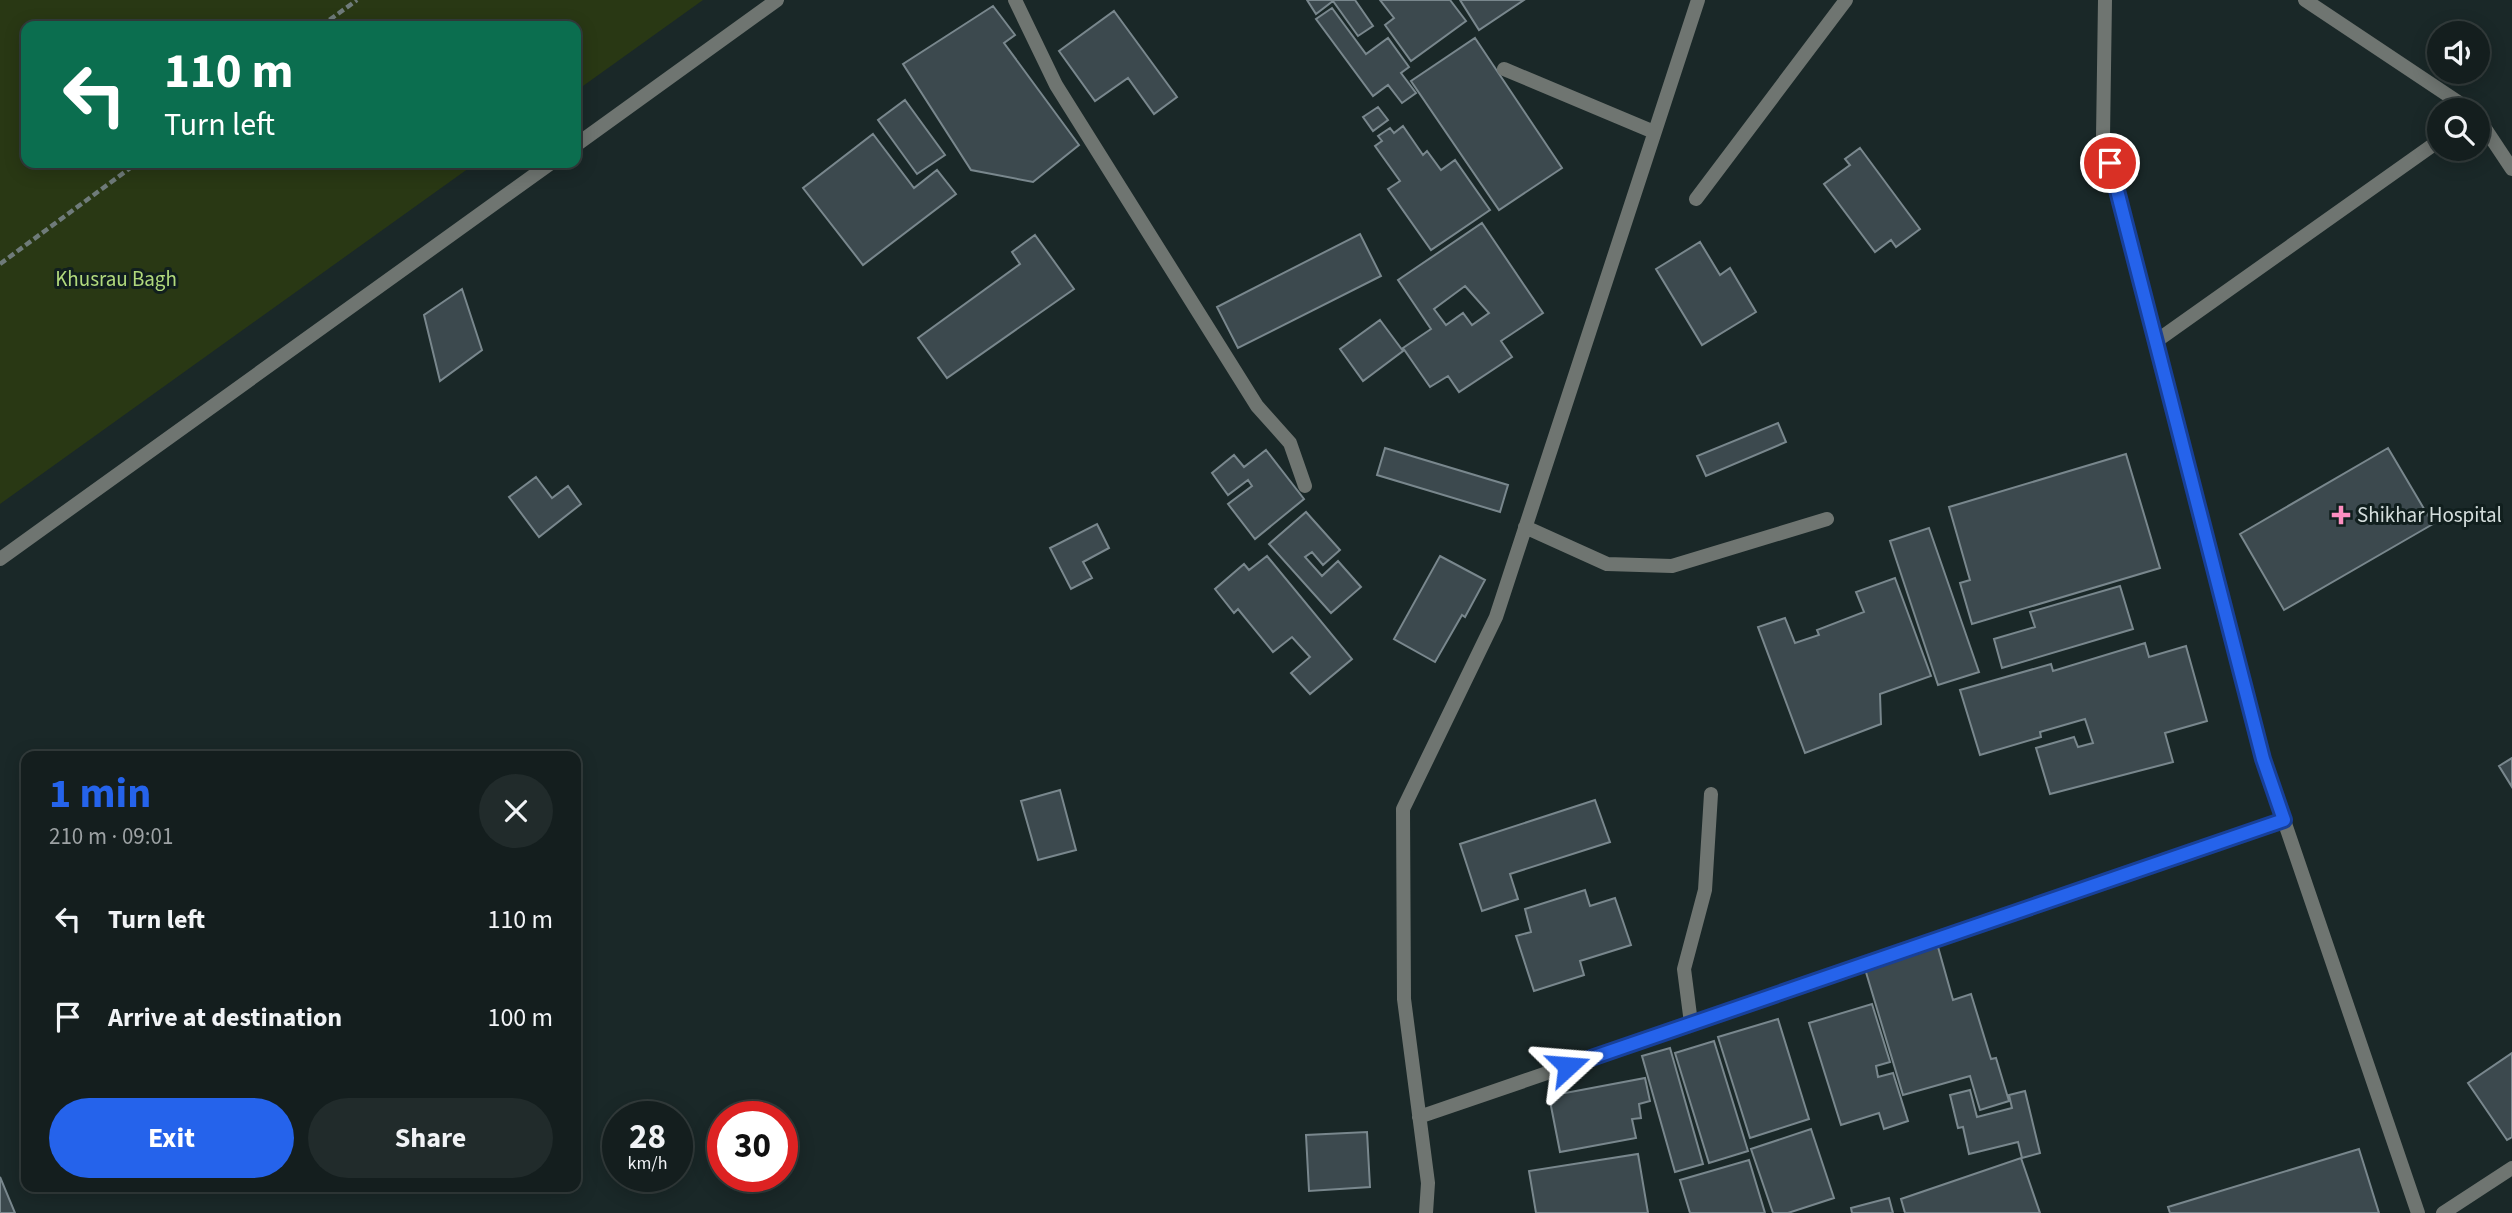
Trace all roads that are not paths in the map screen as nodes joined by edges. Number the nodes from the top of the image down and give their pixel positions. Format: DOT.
graph roads {
  1 [pos="777,0"];
  2 [pos="1015,0"];
  3 [pos="1698,0"];
  4 [pos="1846,0"];
  5 [pos="2105,0"];
  6 [pos="2305,0"];
  7 [pos="1504,69"];
  8 [pos="2452,98"];
  9 [pos="1654,132"];
  10 [pos="2490,136"];
  11 [pos="581,141"];
  12 [pos="2427,149"];
  13 [pos="544,168"];
  14 [pos="2512,169"];
  15 [pos="1696,199"];
  16 [pos="2155,342"];
  17 [pos="1305,486"];
  18 [pos="1827,519"];
  19 [pos="1525,527"];
  20 [pos="0,559"];
  21 [pos="1711,794"];
  22 [pos="2284,820"];
  23 [pos="1691,1023"];
  24 [pos="1419,1116"];
  25 [pos="2512,1168"];
  26 [pos="1426,1213"];
  27 [pos="2418,1213"];
  28 [pos="2443,1213"];
  1 -- 11 [label="street"];
  2 -- 17 [label="street"];
  3 -- 9 [label="street"];
  4 -- 15 [label="street"];
  5 -- 16 [label="street"];
  6 -- 8 [label="street"];
  7 -- 9 [label="street"];
  9 -- 19 [label="street"];
  10 -- 14 [label="street"];
  12 -- 16 [label="street"];
  13 -- 20 [label="street"];
  16 -- 22 [label="street"];
  18 -- 19 [label="street"];
  19 -- 24 [label="street"];
  21 -- 23 [label="street"];
  22 -- 23 [label="street"];
  22 -- 27 [label="street"];
  23 -- 24 [label="street"];
  24 -- 26 [label="street"];
  25 -- 28 [label="street"];
}
